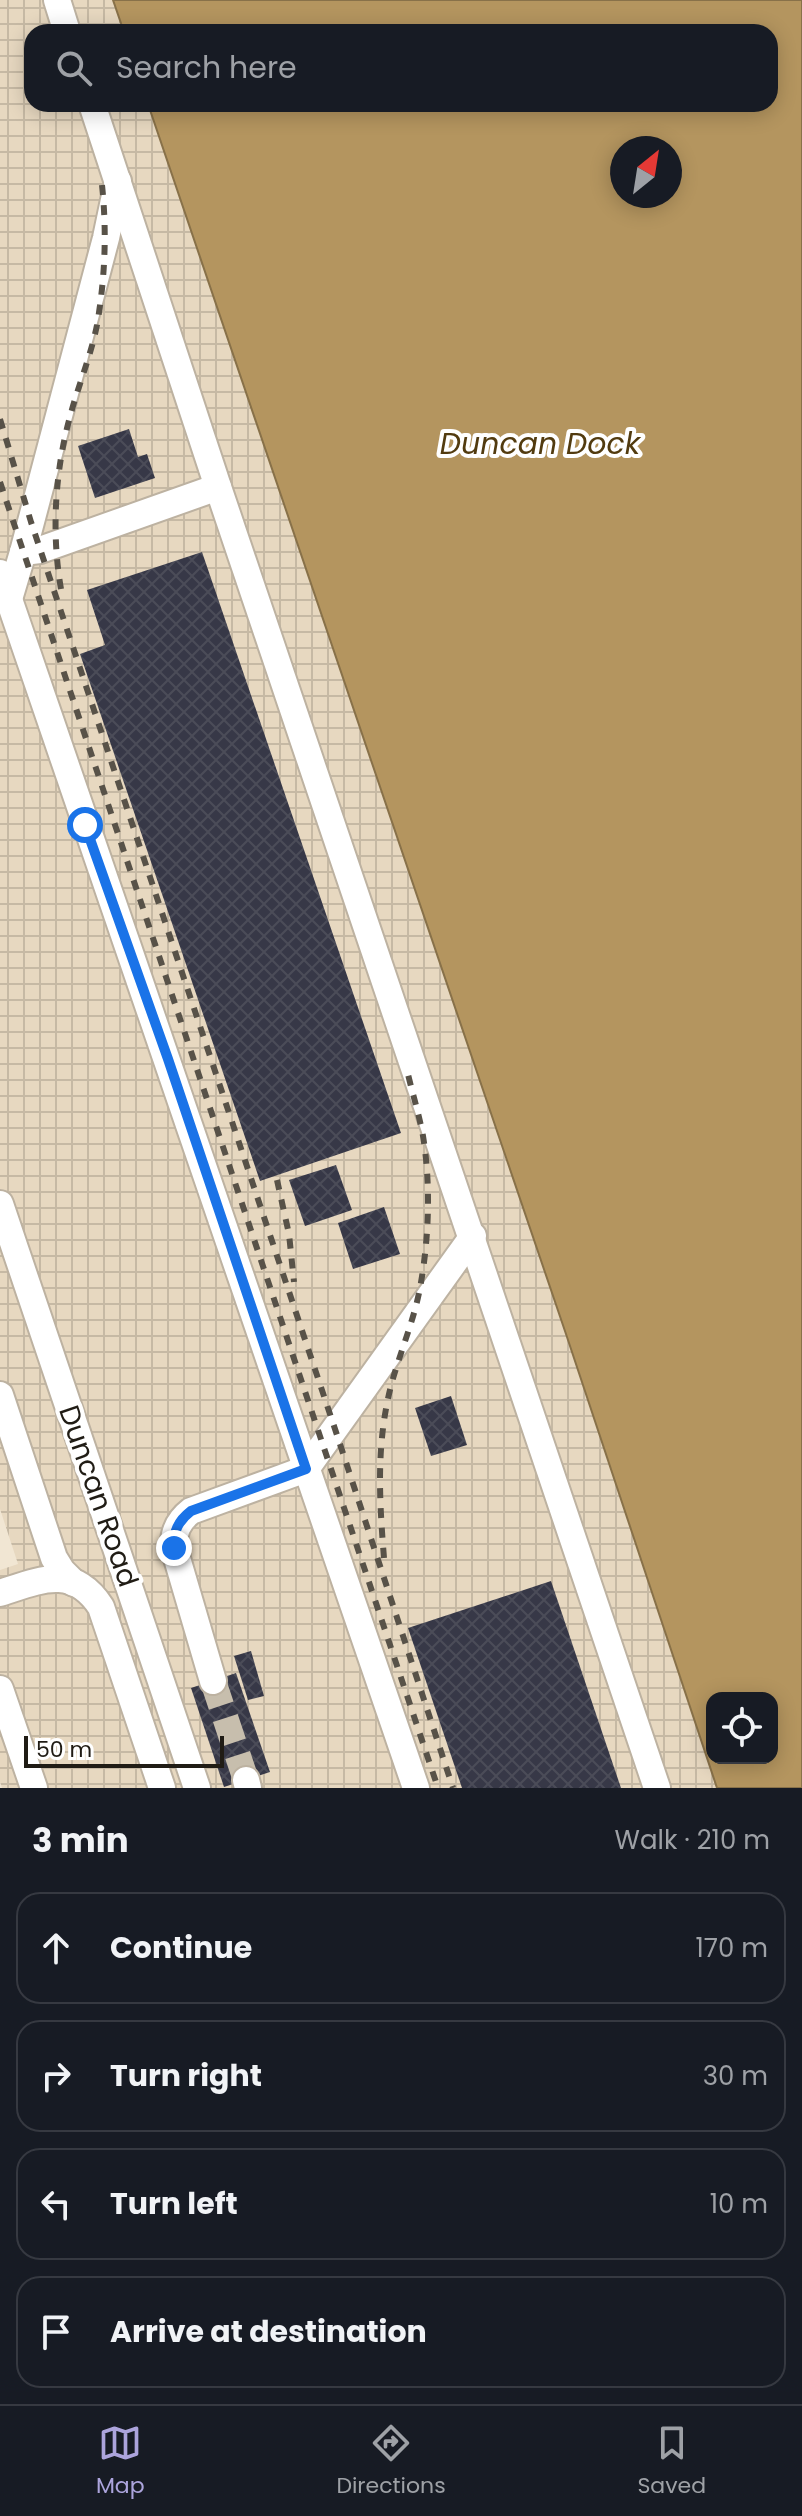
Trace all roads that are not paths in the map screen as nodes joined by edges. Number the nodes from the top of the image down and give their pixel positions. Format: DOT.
graph roads {
  1 [pos="57,0"];
  2 [pos="64,24"];
  3 [pos="95,112"];
  4 [pos="118,180"];
  5 [pos="218,487"];
  6 [pos="23,552"];
  7 [pos="0,573"];
  8 [pos="9,599"];
  9 [pos="0,1204"];
  10 [pos="473,1236"];
  11 [pos="0,1395"];
  12 [pos="306,1469"];
  13 [pos="74,1583"];
  14 [pos="0,1593"];
  15 [pos="213,1681"];
  16 [pos="0,1689"];
  17 [pos="34,1788"];
  18 [pos="162,1788"];
  19 [pos="197,1788"];
  20 [pos="416,1788"];
  21 [pos="657,1788"];
  1 -- 2 [label="street"];
  3 -- 4 [label="street"];
  4 -- 5 [label="street"];
  4 -- 6 [label="street"];
  5 -- 6 [label="street"];
  5 -- 10 [label="street"];
  6 -- 8 [label="street"];
  7 -- 8 [label="street"];
  8 -- 12 [label="street"];
  9 -- 19 [label="street, Duncan Road"];
  10 -- 12 [label="street"];
  10 -- 21 [label="street"];
  11 -- 13 [label="street"];
  12 -- 15 [label="street"];
  12 -- 20 [label="street"];
  13 -- 14 [label="street"];
  13 -- 18 [label="street"];
  16 -- 17 [label="street"];
}
